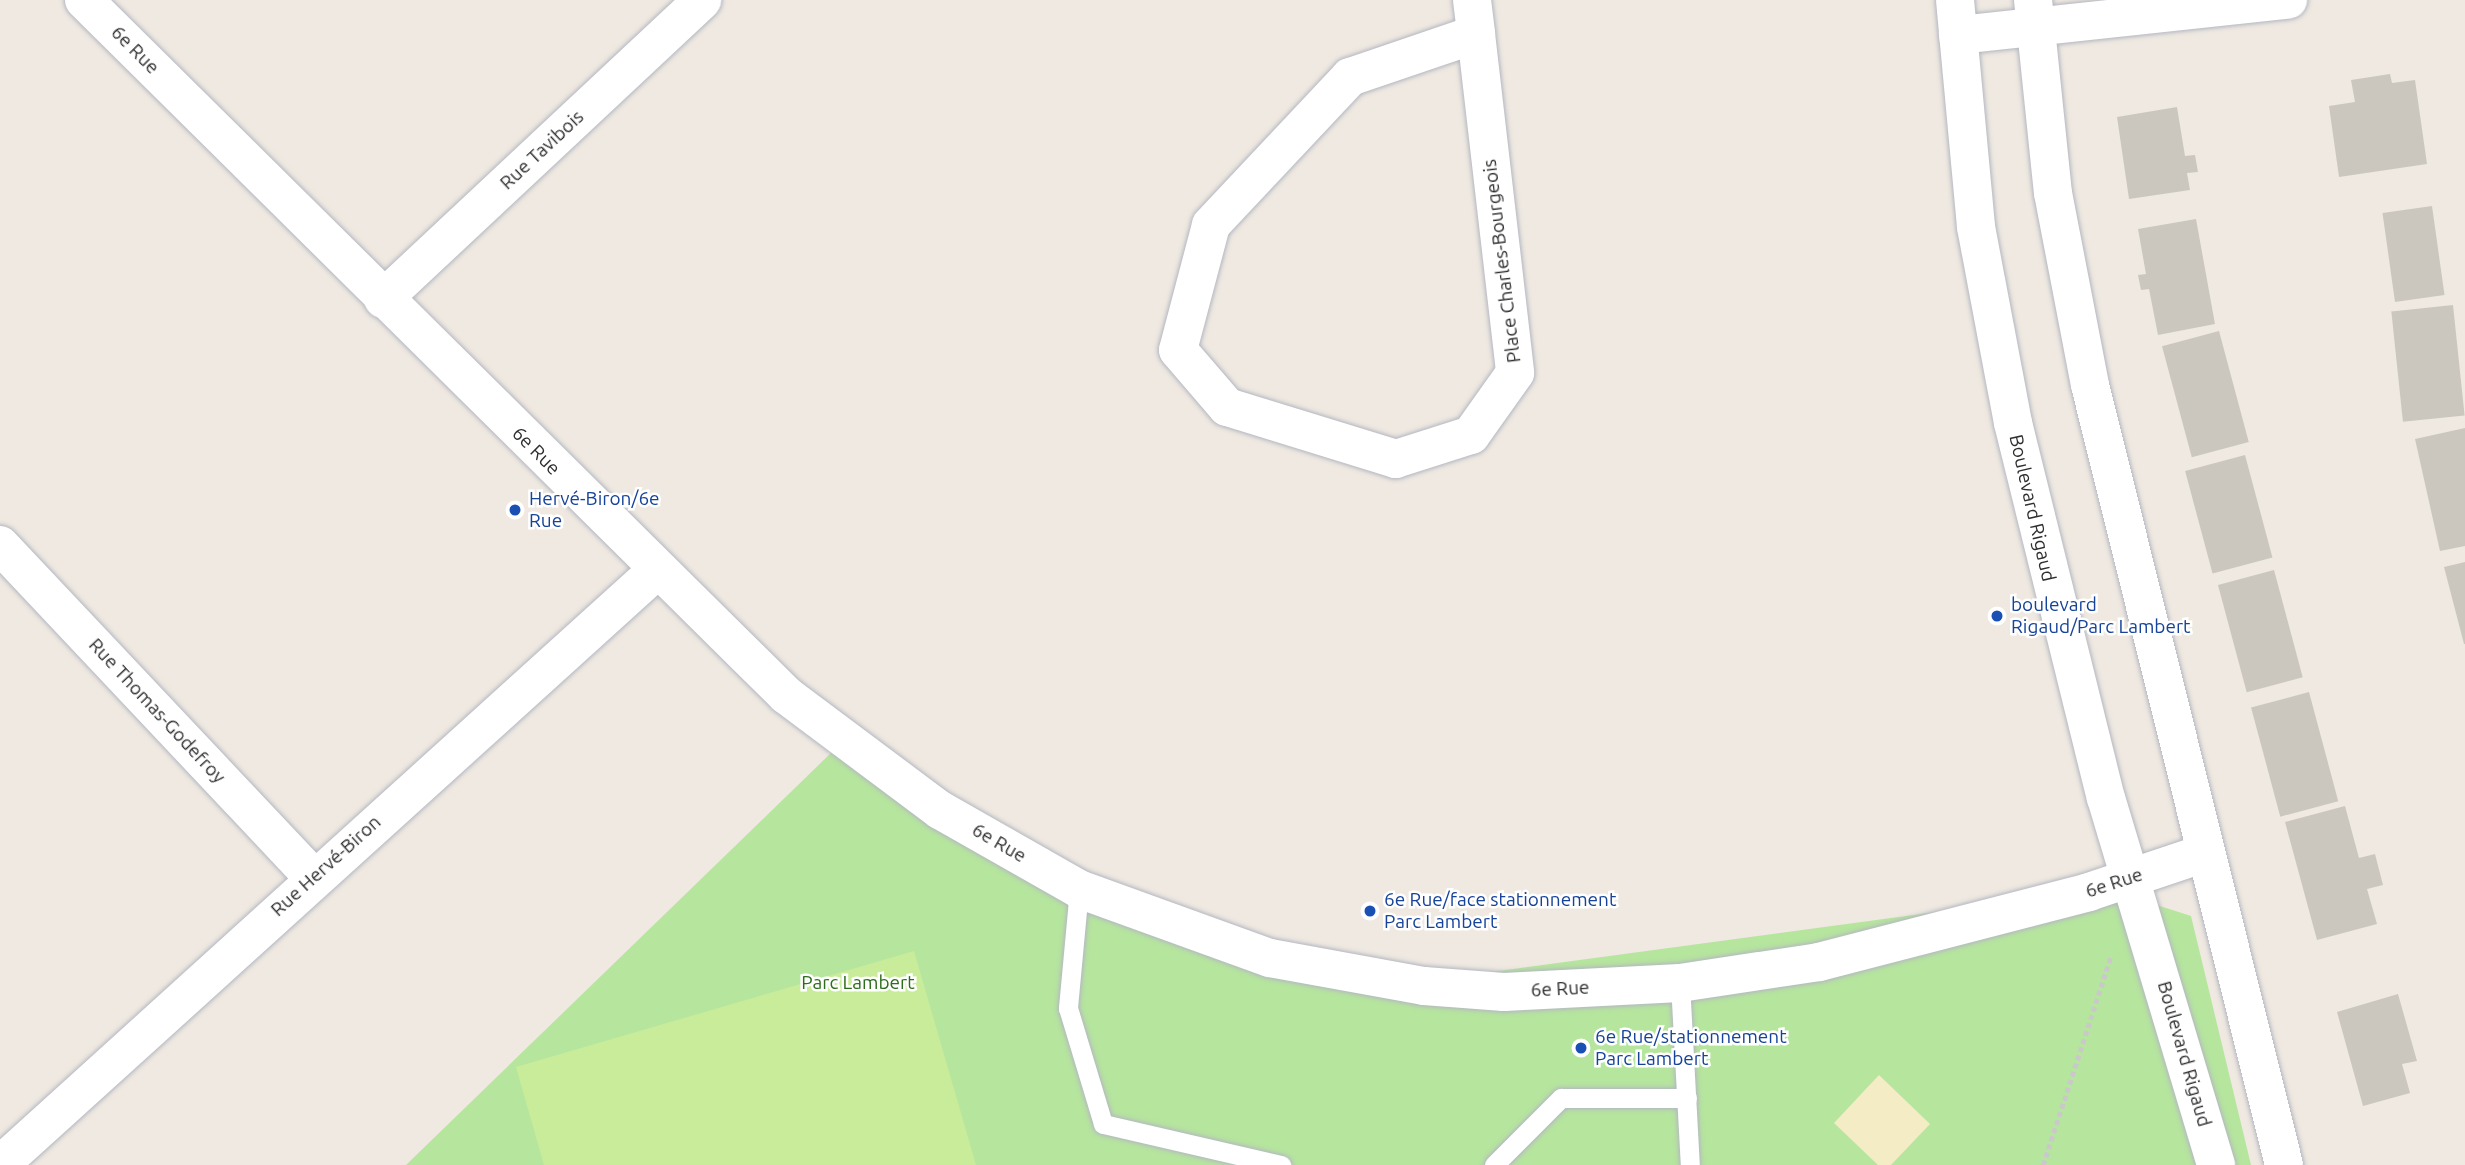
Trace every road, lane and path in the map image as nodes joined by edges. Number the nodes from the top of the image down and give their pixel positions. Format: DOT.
graph roads {
  1 [pos="84,0"];
  2 [pos="702,0"];
  3 [pos="2288,0"];
  4 [pos="2033,12"];
  5 [pos="1474,17"];
  6 [pos="1957,17"];
  7 [pos="383,299"];
  8 [pos="0,545"];
  9 [pos="656,571"];
  10 [pos="2202,854"];
  11 [pos="313,877"];
  12 [pos="2133,877"];
  13 [pos="1079,889"];
  14 [pos="2115,941"];
  15 [pos="1680,983"];
  16 [pos="1686,1098"];
  17 [pos="0,1165"];
  18 [pos="1281,1165"];
  19 [pos="1494,1165"];
  20 [pos="1690,1165"];
  21 [pos="2043,1165"];
  22 [pos="2216,1165"];
  23 [pos="2284,1165"];
  1 -- 7 [label="street, 6e Rue"];
  2 -- 7 [label="street, Rue Tavibois"];
  3 -- 4 [label="street"];
  4 -- 6 [label="street"];
  4 -- 10 [label="street"];
  5 -- 5 [label="street, Place Charles-Bourgeois"];
  6 -- 12 [label="street, Boulevard Rigaud"];
  7 -- 9 [label="street, 6e Rue"];
  8 -- 11 [label="street, Rue Thomas-Godefroy"];
  9 -- 11 [label="street, Rue Hervé-Biron"];
  9 -- 13 [label="street, 6e Rue"];
  10 -- 12 [label="street, 6e Rue"];
  10 -- 23 [label="street"];
  11 -- 17 [label="street, Rue Hervé-Biron"];
  12 -- 15 [label="street, 6e Rue"];
  12 -- 22 [label="street, Boulevard Rigaud"];
  13 -- 15 [label="street, 6e Rue"];
  13 -- 18 [label="lane"];
  14 -- 21 [label="path"];
  15 -- 16 [label="lane"];
  16 -- 19 [label="lane"];
  16 -- 20 [label="lane"];
}
